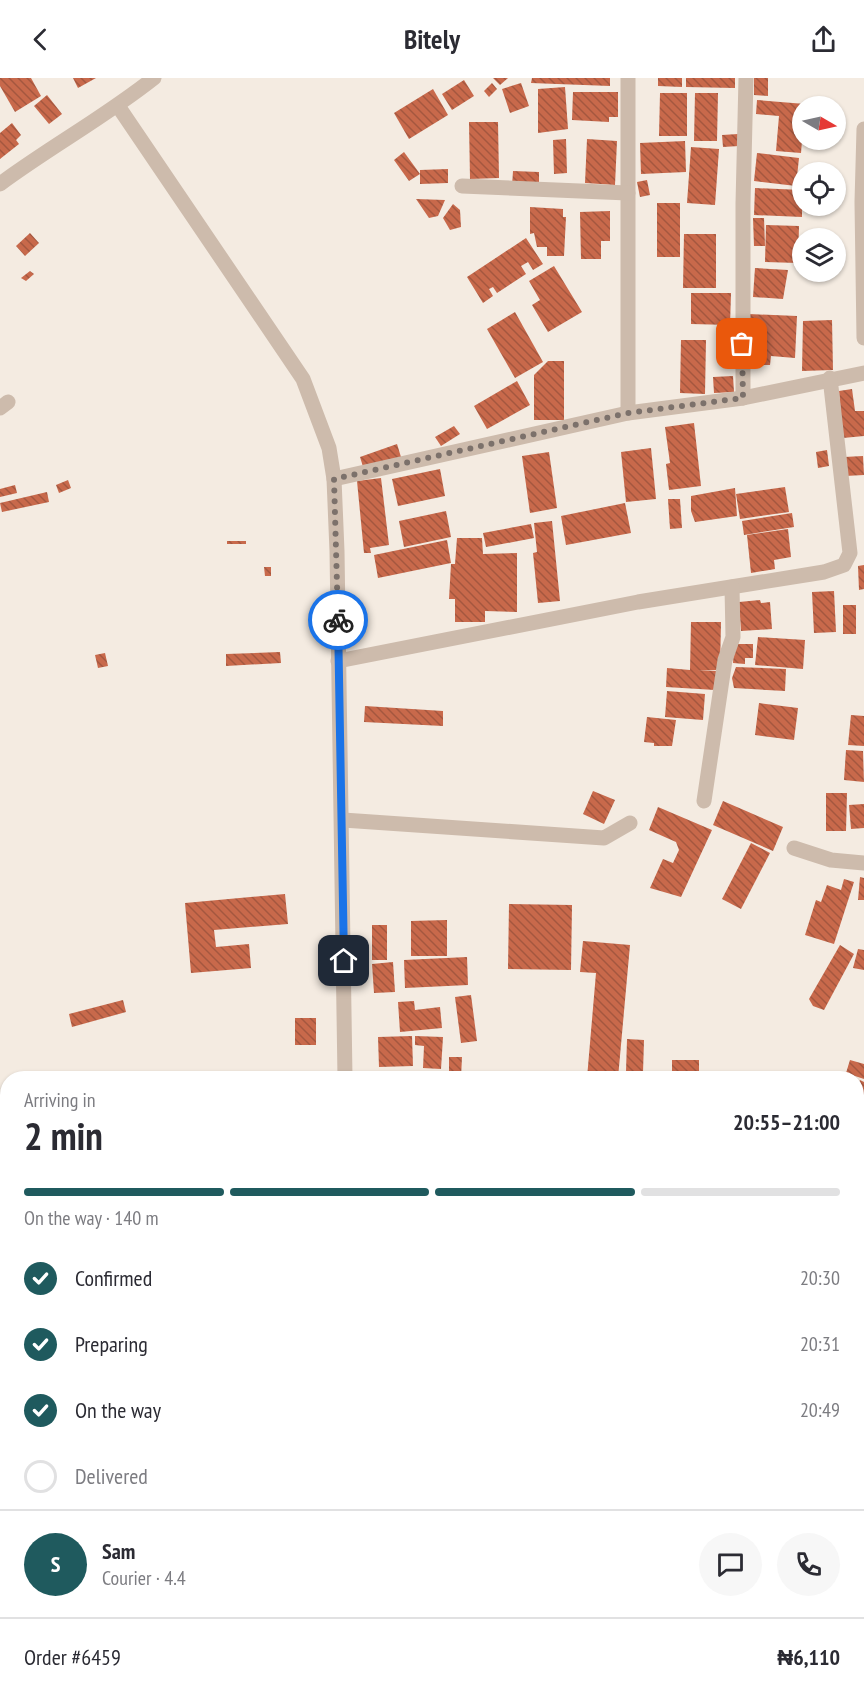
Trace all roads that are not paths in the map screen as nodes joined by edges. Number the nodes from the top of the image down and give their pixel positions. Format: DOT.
graph roads {
  1 [pos="154,78"];
  2 [pos="628,78"];
  3 [pos="746,78"];
  4 [pos="118,106"];
  5 [pos="864,129"];
  6 [pos="0,184"];
  7 [pos="462,186"];
  8 [pos="628,193"];
  9 [pos="864,338"];
  10 [pos="864,373"];
  11 [pos="830,378"];
  12 [pos="743,398"];
  13 [pos="628,413"];
  14 [pos="334,479"];
  15 [pos="732,587"];
  16 [pos="338,661"];
  17 [pos="704,801"];
  18 [pos="343,820"];
  19 [pos="630,823"];
  20 [pos="794,848"];
  21 [pos="864,863"];
  22 [pos="345,1071"];
  1 -- 4 [label="street"];
  2 -- 8 [label="street"];
  3 -- 12 [label="street"];
  4 -- 6 [label="street"];
  4 -- 14 [label="street"];
  5 -- 9 [label="street"];
  7 -- 8 [label="street"];
  8 -- 13 [label="street"];
  10 -- 11 [label="street"];
  11 -- 12 [label="street"];
  11 -- 15 [label="street"];
  12 -- 13 [label="street"];
  13 -- 14 [label="street"];
  14 -- 16 [label="street"];
  15 -- 16 [label="street"];
  15 -- 17 [label="street"];
  16 -- 18 [label="street"];
  18 -- 19 [label="street"];
  18 -- 22 [label="street"];
  20 -- 21 [label="street"];
}
